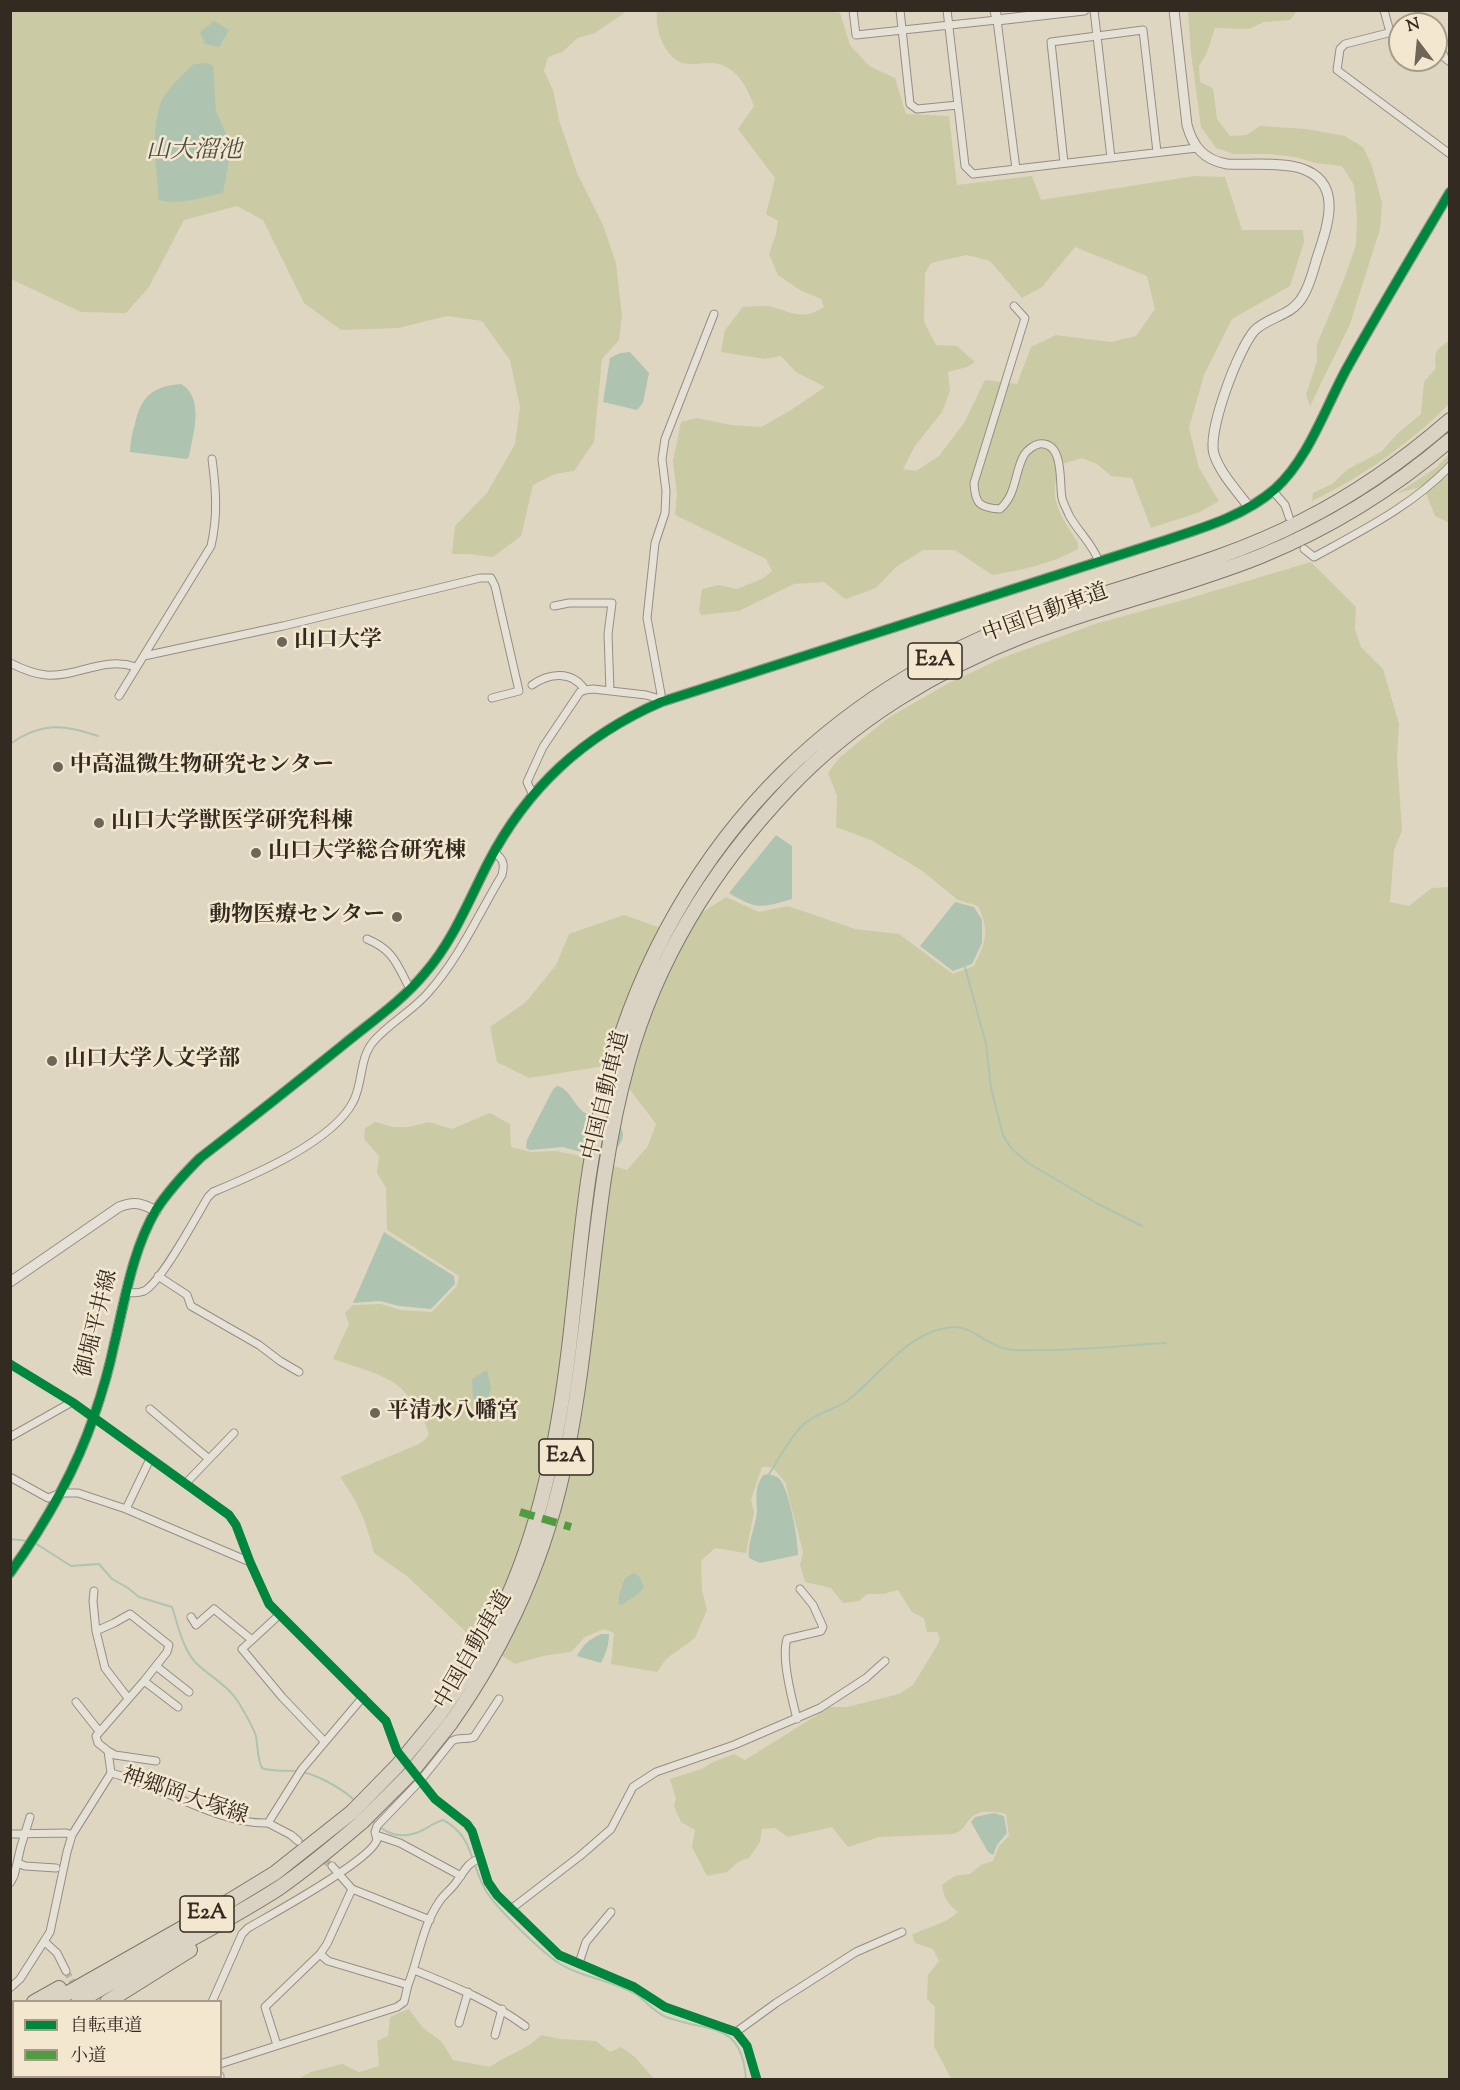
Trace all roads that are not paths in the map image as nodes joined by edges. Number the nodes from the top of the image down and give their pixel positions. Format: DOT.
graph roads {
  1 [pos="853,10"];
  2 [pos="900,10"];
  3 [pos="947,10"];
  4 [pos="1084,10"];
  5 [pos="1094,10"];
  6 [pos="1174,10"];
  7 [pos="1384,10"];
  8 [pos="996,15"];
  9 [pos="949,25"];
  10 [pos="1388,28"];
  11 [pos="903,30"];
  12 [pos="1388,32"];
  13 [pos="1097,36"];
  14 [pos="958,105"];
  15 [pos="1197,148"];
  16 [pos="1157,152"];
  17 [pos="1449,154"];
  18 [pos="1111,158"];
  19 [pos="1064,163"];
  20 [pos="1016,169"];
  21 [pos="1449,192"];
  22 [pos="1014,306"];
  23 [pos="714,314"];
  24 [pos="1449,420"];
  25 [pos="1449,440"];
  26 [pos="212,459"];
  27 [pos="1449,466"];
  28 [pos="1273,490"];
  29 [pos="1249,507"];
  30 [pos="1289,517"];
  31 [pos="1304,549"];
  32 [pos="1099,562"];
  33 [pos="554,606"];
  34 [pos="144,656"];
  35 [pos="10,663"];
  36 [pos="136,667"];
  37 [pos="532,685"];
  38 [pos="585,690"];
  39 [pos="610,691"];
  40 [pos="119,696"];
  41 [pos="492,698"];
  42 [pos="660,700"];
  43 [pos="533,795"];
  44 [pos="494,852"];
  45 [pos="367,939"];
  46 [pos="411,989"];
  47 [pos="598,1166"];
  48 [pos="156,1211"];
  49 [pos="158,1276"];
  50 [pos="10,1282"];
  51 [pos="126,1292"];
  52 [pos="10,1364"];
  53 [pos="299,1372"];
  54 [pos="72,1402"];
  55 [pos="150,1409"];
  56 [pos="93,1418"];
  57 [pos="234,1433"];
  58 [pos="10,1437"];
  59 [pos="150,1459"];
  60 [pos="209,1459"];
  61 [pos="10,1477"];
  62 [pos="186,1483"];
  63 [pos="61,1493"];
  64 [pos="126,1509"];
  65 [pos="250,1562"];
  66 [pos="10,1573"];
  67 [pos="800,1589"];
  68 [pos="94,1591"];
  69 [pos="279,1615"];
  70 [pos="191,1617"];
  71 [pos="96,1631"];
  72 [pos="252,1640"];
  73 [pos="885,1661"];
  74 [pos="156,1666"];
  75 [pos="144,1682"];
  76 [pos="189,1692"];
  77 [pos="363,1697"];
  78 [pos="129,1698"];
  79 [pos="499,1699"];
  80 [pos="75,1702"];
  81 [pos="178,1707"];
  82 [pos="797,1719"];
  83 [pos="444,1720"];
  84 [pos="99,1731"];
  85 [pos="324,1741"];
  86 [pos="108,1751"];
  87 [pos="156,1761"];
  88 [pos="111,1773"];
  89 [pos="420,1781"];
  90 [pos="30,1817"];
  91 [pos="268,1823"];
  92 [pos="10,1834"];
  93 [pos="24,1834"];
  94 [pos="72,1835"];
  95 [pos="376,1835"];
  96 [pos="298,1841"];
  97 [pos="478,1859"];
  98 [pos="18,1863"];
  99 [pos="333,1866"];
  100 [pos="56,1868"];
  101 [pos="302,1872"];
  102 [pos="340,1873"];
  103 [pos="461,1876"];
  104 [pos="10,1883"];
  105 [pos="351,1889"];
  106 [pos="511,1909"];
  107 [pos="611,1912"];
  108 [pos="430,1920"];
  109 [pos="902,1932"];
  110 [pos="45,1942"];
  111 [pos="154,1943"];
  112 [pos="320,1954"];
  113 [pos="579,1963"];
  114 [pos="414,1970"];
  115 [pos="66,1971"];
  116 [pos="408,1985"];
  117 [pos="10,1988"];
  118 [pos="468,1992"];
  119 [pos="36,2000"];
  120 [pos="53,2000"];
  121 [pos="80,2000"];
  122 [pos="109,2000"];
  123 [pos="212,2000"];
  124 [pos="502,2009"];
  125 [pos="459,2023"];
  126 [pos="525,2025"];
  127 [pos="736,2032"];
  128 [pos="495,2036"];
  129 [pos="278,2045"];
  130 [pos="222,2063"];
  131 [pos="757,2079"];
  1 -- 11 [label="street"];
  2 -- 11 [label="street"];
  3 -- 9 [label="street"];
  4 -- 8 [label="street"];
  5 -- 13 [label="street"];
  6 -- 15 [label="street"];
  7 -- 10 [label="street"];
  8 -- 9 [label="street"];
  8 -- 20 [label="street"];
  9 -- 11 [label="street"];
  9 -- 14 [label="street"];
  11 -- 14 [label="street"];
  12 -- 17 [label="street"];
  13 -- 16 [label="street"];
  13 -- 18 [label="street"];
  13 -- 19 [label="street"];
  14 -- 20 [label="street"];
  15 -- 16 [label="street"];
  15 -- 29 [label="street"];
  16 -- 18 [label="street"];
  18 -- 19 [label="street"];
  19 -- 20 [label="street"];
  21 -- 28 [label="street, 御堀平井線"];
  22 -- 32 [label="street"];
  23 -- 42 [label="street"];
  24 -- 47 [label="highway, 中国自動車道 / E2A"];
  25 -- 47 [label="highway, 中国自動車道 / E2A"];
  26 -- 34 [label="street"];
  27 -- 31 [label="street"];
  28 -- 29 [label="street, 御堀平井線"];
  28 -- 30 [label="street"];
  29 -- 32 [label="street, 御堀平井線"];
  32 -- 42 [label="street, 御堀平井線"];
  33 -- 39 [label="street"];
  34 -- 36 [label="street"];
  34 -- 41 [label="street"];
  35 -- 36 [label="street"];
  36 -- 40 [label="street"];
  37 -- 38 [label="street"];
  38 -- 39 [label="street"];
  38 -- 43 [label="street"];
  39 -- 42 [label="street"];
  42 -- 43 [label="street, 御堀平井線"];
  43 -- 44 [label="street, 御堀平井線"];
  44 -- 46 [label="street, 御堀平井線"];
  44 -- 49 [label="street"];
  45 -- 46 [label="street"];
  46 -- 48 [label="street, 御堀平井線"];
  47 -- 83 [label="highway, 中国自動車道 / E2A"];
  48 -- 50 [label="street"];
  48 -- 51 [label="street, 御堀平井線"];
  49 -- 51 [label="street"];
  49 -- 53 [label="street"];
  51 -- 56 [label="street, 御堀平井線"];
  52 -- 54 [label="street"];
  54 -- 56 [label="street"];
  54 -- 58 [label="street"];
  55 -- 60 [label="street"];
  56 -- 59 [label="street"];
  56 -- 63 [label="street, 御堀平井線"];
  57 -- 60 [label="street"];
  59 -- 62 [label="street"];
  59 -- 64 [label="street"];
  60 -- 62 [label="street"];
  61 -- 63 [label="street"];
  62 -- 65 [label="street"];
  63 -- 64 [label="street"];
  63 -- 66 [label="street, 御堀平井線"];
  64 -- 65 [label="street"];
  65 -- 69 [label="street"];
  67 -- 82 [label="street"];
  68 -- 71 [label="street"];
  69 -- 72 [label="street"];
  69 -- 77 [label="street"];
  70 -- 72 [label="street"];
  71 -- 74 [label="street"];
  71 -- 78 [label="street"];
  72 -- 85 [label="street"];
  73 -- 82 [label="street"];
  74 -- 75 [label="street"];
  74 -- 76 [label="street"];
  75 -- 78 [label="street"];
  75 -- 81 [label="street"];
  77 -- 85 [label="street, 神郷岡大塚線"];
  77 -- 89 [label="street"];
  78 -- 84 [label="street"];
  79 -- 89 [label="street"];
  80 -- 84 [label="street"];
  82 -- 106 [label="street"];
  83 -- 101 [label="highway, 中国自動車道 / E2A, bridge"];
  83 -- 111 [label="highway, 中国自動車道 / E2A, bridge"];
  84 -- 86 [label="street"];
  85 -- 91 [label="street, 神郷岡大塚線"];
  86 -- 87 [label="street"];
  86 -- 88 [label="street"];
  88 -- 91 [label="street, 神郷岡大塚線"];
  88 -- 94 [label="street, 神郷岡大塚線"];
  89 -- 95 [label="street"];
  89 -- 97 [label="street"];
  90 -- 93 [label="street"];
  91 -- 96 [label="street"];
  92 -- 93 [label="street"];
  93 -- 94 [label="street"];
  93 -- 98 [label="street"];
  94 -- 110 [label="street, 神郷岡大塚線"];
  95 -- 102 [label="street"];
  95 -- 103 [label="street"];
  97 -- 103 [label="street"];
  97 -- 106 [label="street"];
  98 -- 100 [label="street"];
  98 -- 104 [label="street"];
  99 -- 102 [label="street"];
  101 -- 121 [label="highway, 中国自動車道 / E2A"];
  101 -- 122 [label="highway"];
  102 -- 105 [label="street"];
  102 -- 123 [label="street"];
  103 -- 108 [label="street"];
  105 -- 108 [label="street"];
  105 -- 112 [label="street"];
  106 -- 113 [label="street"];
  107 -- 113 [label="street"];
  108 -- 114 [label="street"];
  109 -- 127 [label="street"];
  110 -- 115 [label="street"];
  110 -- 117 [label="street, 神郷岡大塚線"];
  111 -- 119 [label="highway"];
  111 -- 120 [label="highway, 中国自動車道 / E2A"];
  112 -- 116 [label="street"];
  112 -- 129 [label="street"];
  113 -- 127 [label="street"];
  114 -- 116 [label="street"];
  114 -- 118 [label="street"];
  116 -- 129 [label="street"];
  118 -- 124 [label="street"];
  118 -- 125 [label="street"];
  124 -- 126 [label="street"];
  124 -- 128 [label="street"];
  127 -- 131 [label="street"];
  129 -- 130 [label="street"];
}
